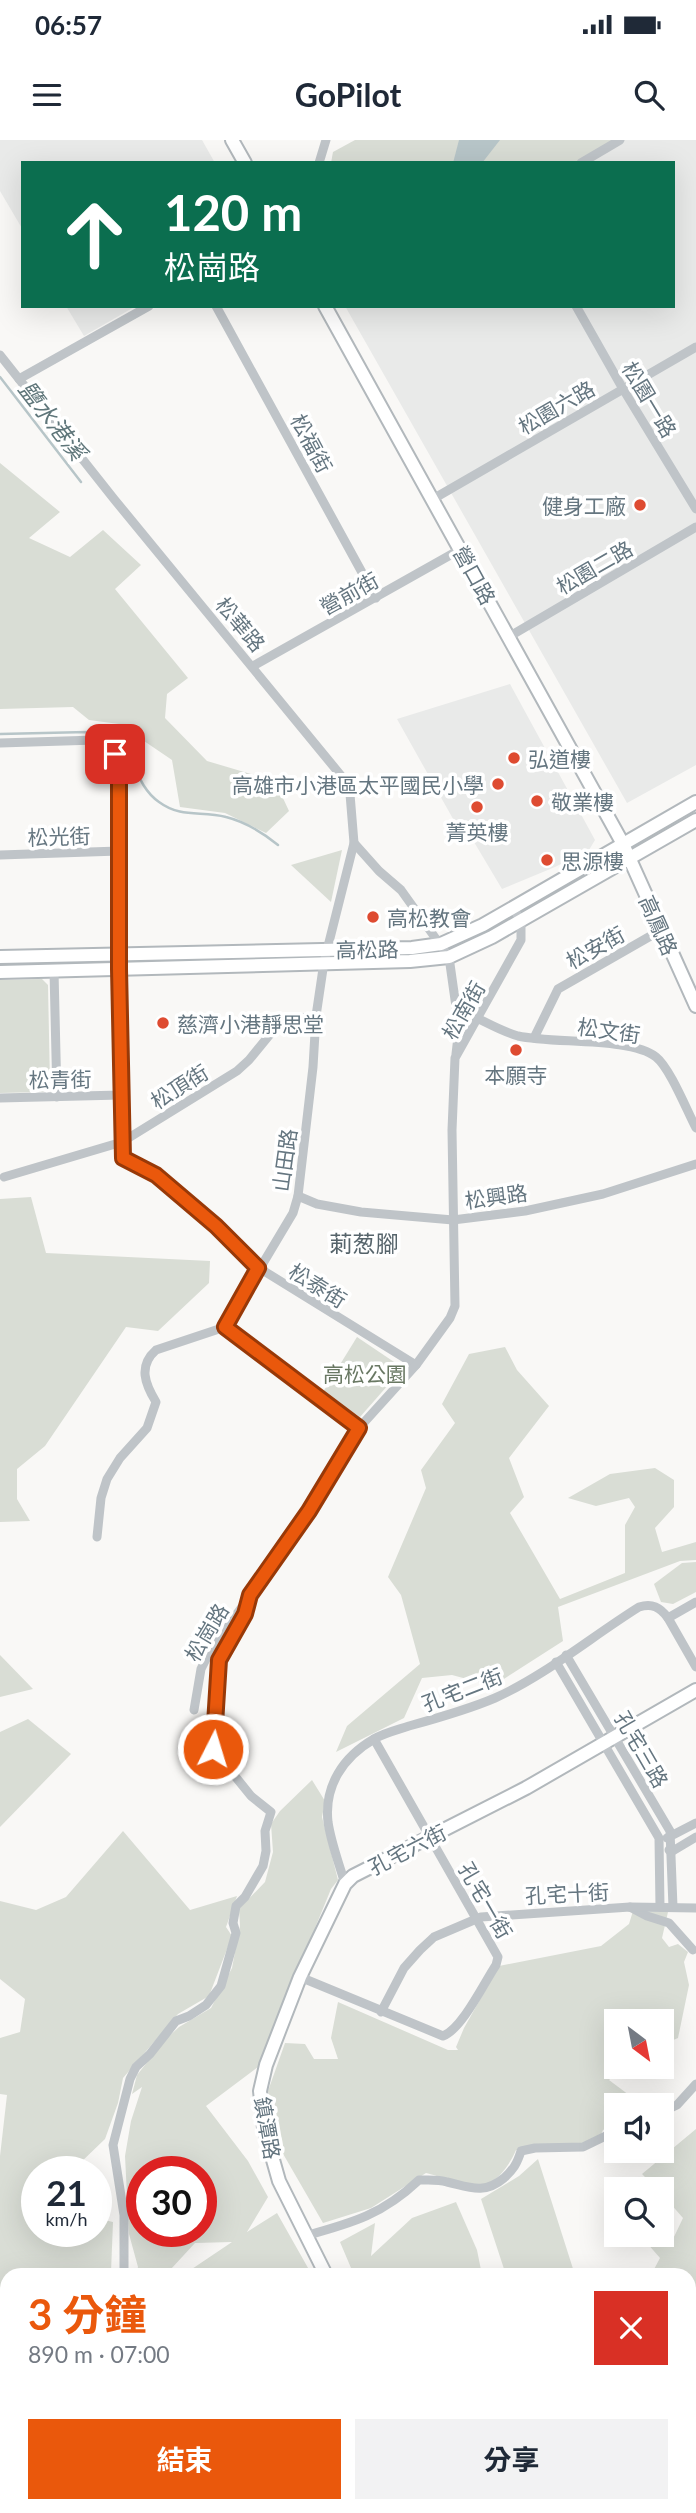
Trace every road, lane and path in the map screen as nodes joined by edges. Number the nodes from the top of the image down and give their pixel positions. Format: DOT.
graph roads {
  1 [pos="232,140"];
  2 [pos="326,140"];
  3 [pos="620,140"];
  4 [pos="244,161"];
  5 [pos="320,161"];
  6 [pos="584,161"];
  7 [pos="145,308"];
  8 [pos="217,308"];
  9 [pos="329,308"];
  10 [pos="577,308"];
  11 [pos="696,347"];
  12 [pos="0,355"];
  13 [pos="19,379"];
  14 [pos="623,389"];
  15 [pos="433,499"];
  16 [pos="696,509"];
  17 [pos="696,527"];
  18 [pos="461,548"];
  19 [pos="376,598"];
  20 [pos="510,636"];
  21 [pos="253,666"];
  22 [pos="0,743"];
  23 [pos="696,802"];
  24 [pos="696,820"];
  25 [pos="355,843"];
  26 [pos="623,844"];
  27 [pos="119,851"];
  28 [pos="0,855"];
  29 [pos="630,859"];
  30 [pos="513,908"];
  31 [pos="521,921"];
  32 [pos="661,930"];
  33 [pos="441,944"];
  34 [pos="119,954"];
  35 [pos="325,956"];
  36 [pos="0,957"];
  37 [pos="449,957"];
  38 [pos="119,969"];
  39 [pos="54,971"];
  40 [pos="0,972"];
  41 [pos="696,1006"];
  42 [pos="316,1016"];
  43 [pos="479,1018"];
  44 [pos="534,1038"];
  45 [pos="455,1058"];
  46 [pos="121,1095"];
  47 [pos="57,1097"];
  48 [pos="0,1098"];
  49 [pos="696,1128"];
  50 [pos="122,1142"];
  51 [pos="696,1164"];
  52 [pos="4,1177"];
  53 [pos="298,1196"];
  54 [pos="453,1220"];
  55 [pos="258,1268"];
  56 [pos="225,1327"];
  57 [pos="416,1365"];
  58 [pos="359,1428"];
  59 [pos="97,1536"];
  60 [pos="250,1595"];
  61 [pos="696,1602"];
  62 [pos="668,1618"];
  63 [pos="566,1655"];
  64 [pos="556,1662"];
  65 [pos="696,1667"];
  66 [pos="696,1690"];
  67 [pos="194,1710"];
  68 [pos="374,1739"];
  69 [pos="610,1740"];
  70 [pos="696,1823"];
  71 [pos="696,1837"];
  72 [pos="430,1838"];
  73 [pos="659,1838"];
  74 [pos="671,1838"];
  75 [pos="671,1852"];
  76 [pos="345,1884"];
  77 [pos="630,1907"];
  78 [pos="660,1907"];
  79 [pos="673,1907"];
  80 [pos="696,1908"];
  81 [pos="477,1918"];
  82 [pos="693,1950"];
  83 [pos="300,1977"];
  84 [pos="381,2012"];
  85 [pos="696,2084"];
  86 [pos="674,2106"];
  87 [pos="604,2137"];
  88 [pos="305,2236"];
  89 [pos="124,2268"];
  90 [pos="323,2268"];
  1 -- 4 [label="street"];
  2 -- 5 [label="street"];
  3 -- 6 [label="street"];
  7 -- 13 [label="street"];
  8 -- 19 [label="street, 松福街"];
  9 -- 15 [label="street, 營口路"];
  10 -- 14 [label="street, 松園一路"];
  11 -- 14 [label="street, 松園六路"];
  12 -- 13 [label="street, 松華路"];
  13 -- 21 [label="street, 松華路"];
  14 -- 15 [label="street, 松園六路"];
  14 -- 16 [label="street, 松園一路"];
  15 -- 18 [label="street, 營口路"];
  17 -- 20 [label="street, 松園二路"];
  18 -- 19 [label="street, 營前街"];
  18 -- 20 [label="street, 營口路"];
  19 -- 21 [label="street, 營前街"];
  20 -- 26 [label="street, 營口路"];
  21 -- 25 [label="street, 松華路"];
  22 -- 27 [label="street"];
  23 -- 26 [label="street, 高松路"];
  24 -- 29 [label="street, 高松路"];
  25 -- 33 [label="street"];
  25 -- 35 [label="street, 松華路"];
  26 -- 29 [label="street, 高鳳路"];
  26 -- 30 [label="street, 高松路"];
  27 -- 28 [label="street, 松光街"];
  27 -- 34 [label="street"];
  29 -- 31 [label="street, 高松路"];
  29 -- 32 [label="street, 高鳳路"];
  30 -- 31 [label="street"];
  30 -- 33 [label="street, 高松路"];
  31 -- 37 [label="street, 高松路"];
  31 -- 43 [label="street, 松南街"];
  32 -- 41 [label="street, 高鳳路"];
  32 -- 44 [label="street, 松安街"];
  33 -- 35 [label="street, 高松路"];
  33 -- 37 [label="street"];
  34 -- 35 [label="street, 高松路"];
  34 -- 36 [label="street, 高松路"];
  34 -- 38 [label="street"];
  35 -- 37 [label="street, 高松路"];
  35 -- 38 [label="street, 高松路"];
  35 -- 42 [label="street, 山田路"];
  37 -- 45 [label="street"];
  38 -- 39 [label="street, 高松路"];
  38 -- 46 [label="street"];
  39 -- 40 [label="street, 高松路"];
  39 -- 47 [label="street"];
  42 -- 50 [label="street, 松頂街"];
  42 -- 53 [label="street, 山田路"];
  43 -- 44 [label="street, 松文街"];
  43 -- 45 [label="street, 松南街"];
  44 -- 49 [label="street, 松文街"];
  45 -- 54 [label="street, 松南街"];
  46 -- 47 [label="street, 松青街"];
  46 -- 50 [label="street"];
  47 -- 48 [label="street, 松青街"];
  50 -- 52 [label="street, 松頂街"];
  50 -- 55 [label="street, 松泰街"];
  51 -- 54 [label="street, 松興路"];
  53 -- 54 [label="street, 松興路"];
  53 -- 55 [label="street, 山田路"];
  54 -- 57 [label="street, 松崗路"];
  55 -- 56 [label="street, 山田路"];
  55 -- 57 [label="street, 松泰街"];
  56 -- 58 [label="street"];
  56 -- 59 [label="street"];
  57 -- 58 [label="street, 松崗路"];
  58 -- 60 [label="street, 松崗路"];
  60 -- 67 [label="street, 松崗路"];
  60 -- 89 [label="street"];
  61 -- 62 [label="street"];
  62 -- 63 [label="street, 孔宅二街"];
  62 -- 65 [label="street"];
  63 -- 64 [label="street, 孔宅二街"];
  63 -- 69 [label="street, 孔宅三路"];
  64 -- 68 [label="street, 孔宅二街"];
  64 -- 69 [label="street, 孔宅三路"];
  66 -- 69 [label="street, 孔宅六街"];
  68 -- 72 [label="street, 孔宅一街"];
  68 -- 76 [label="street, 孔宅二街"];
  69 -- 72 [label="street, 孔宅六街"];
  69 -- 73 [label="street, 孔宅三路"];
  69 -- 74 [label="street, 孔宅三路"];
  70 -- 74 [label="street"];
  71 -- 75 [label="street"];
  72 -- 76 [label="street, 孔宅六街"];
  72 -- 81 [label="street, 孔宅一街"];
  73 -- 74 [label="street"];
  73 -- 75 [label="street"];
  73 -- 78 [label="street, 孔宅三路"];
  74 -- 75 [label="street, 孔宅三路"];
  75 -- 79 [label="street, 孔宅三路"];
  76 -- 83 [label="street, 孔宅六街"];
  77 -- 78 [label="street, 孔宅十街"];
  77 -- 81 [label="street, 孔宅十街"];
  77 -- 82 [label="street"];
  78 -- 79 [label="street, 孔宅十街"];
  79 -- 80 [label="street, 孔宅十街"];
  81 -- 84 [label="street, 孔宅十街"];
  81 -- 84 [label="street, 孔宅一街"];
  83 -- 84 [label="street"];
  83 -- 88 [label="street, 鎮潭路"];
  85 -- 86 [label="street"];
  87 -- 88 [label="street"];
  88 -- 90 [label="street, 鎮潭路"];
}
